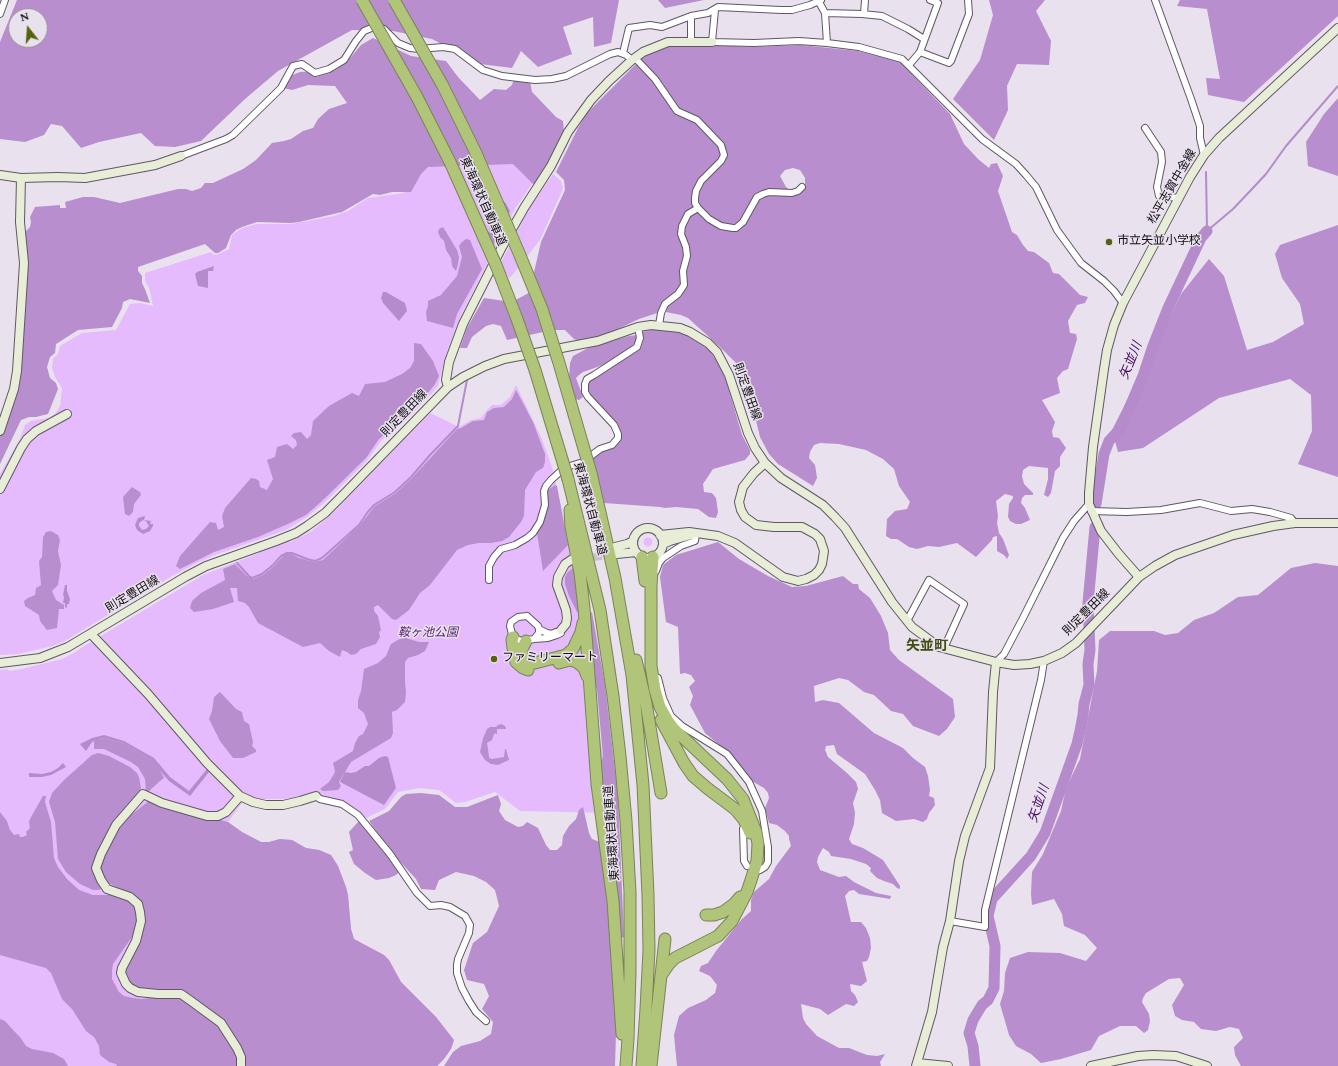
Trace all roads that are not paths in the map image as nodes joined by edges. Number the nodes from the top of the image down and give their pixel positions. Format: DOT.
graph roads {
  1 [pos="6,0"];
  2 [pos="362,0"];
  3 [pos="394,0"];
  4 [pos="865,0"];
  5 [pos="930,0"];
  6 [pos="968,0"];
  7 [pos="1155,0"];
  8 [pos="820,1"];
  9 [pos="938,2"];
  10 [pos="715,10"];
  11 [pos="825,13"];
  12 [pos="0,14"];
  13 [pos="864,14"];
  14 [pos="691,16"];
  15 [pos="1338,28"];
  16 [pos="924,39"];
  17 [pos="691,41"];
  18 [pos="712,42"];
  19 [pos="826,43"];
  20 [pos="920,52"];
  21 [pos="623,53"];
  22 [pos="634,59"];
  23 [pos="909,65"];
  24 [pos="1145,128"];
  25 [pos="1204,155"];
  26 [pos="181,156"];
  27 [pos="0,175"];
  28 [pos="21,178"];
  29 [pos="802,187"];
  30 [pos="1179,198"];
  31 [pos="698,208"];
  32 [pos="1122,303"];
  33 [pos="659,325"];
  34 [pos="638,327"];
  35 [pos="448,387"];
  36 [pos="67,414"];
  37 [pos="0,430"];
  38 [pos="765,463"];
  39 [pos="568,479"];
  40 [pos="0,489"];
  41 [pos="1090,507"];
  42 [pos="1294,523"];
  43 [pos="1338,523"];
  44 [pos="696,533"];
  45 [pos="660,535"];
  46 [pos="633,541"];
  47 [pos="663,544"];
  48 [pos="643,555"];
  49 [pos="574,560"];
  50 [pos="1139,577"];
  51 [pos="615,578"];
  52 [pos="489,580"];
  53 [pos="584,608"];
  54 [pos="907,622"];
  55 [pos="539,629"];
  56 [pos="561,630"];
  57 [pos="91,634"];
  58 [pos="513,637"];
  59 [pos="530,640"];
  60 [pos="944,648"];
  61 [pos="1044,661"];
  62 [pos="577,662"];
  63 [pos="996,662"];
  64 [pos="0,663"];
  65 [pos="574,674"];
  66 [pos="589,682"];
  67 [pos="661,793"];
  68 [pos="240,796"];
  69 [pos="316,796"];
  70 [pos="743,829"];
  71 [pos="747,866"];
  72 [pos="760,870"];
  73 [pos="706,915"];
  74 [pos="950,921"];
  75 [pos="665,939"];
  76 [pos="662,974"];
  77 [pos="486,1021"];
  78 [pos="917,1064"];
  79 [pos="241,1066"];
  80 [pos="622,1066"];
  81 [pos="626,1066"];
  82 [pos="642,1066"];
  83 [pos="650,1066"];
  84 [pos="948,1066"];
  85 [pos="1091,1066"];
  86 [pos="1207,1066"];
  1 -- 12 [label="street"];
  2 -- 39 [label="highway, 東海環状自動車道, bridge"];
  3 -- 51 [label="highway, 東海環状自動車道, bridge"];
  4 -- 13 [label="street"];
  5 -- 9 [label="street"];
  6 -- 20 [label="street"];
  7 -- 25 [label="street"];
  8 -- 10 [label="street"];
  8 -- 11 [label="street"];
  9 -- 16 [label="street"];
  10 -- 14 [label="street"];
  10 -- 18 [label="street"];
  11 -- 13 [label="street"];
  11 -- 19 [label="street"];
  13 -- 16 [label="street"];
  14 -- 17 [label="street"];
  14 -- 21 [label="street"];
  15 -- 25 [label="street, 松平志賀中金線"];
  16 -- 20 [label="street"];
  17 -- 18 [label="street"];
  17 -- 22 [label="street"];
  18 -- 19 [label="street"];
  19 -- 23 [label="street"];
  20 -- 23 [label="street"];
  21 -- 22 [label="street"];
  21 -- 26 [label="street"];
  22 -- 31 [label="street"];
  22 -- 35 [label="street"];
  23 -- 32 [label="street"];
  24 -- 30 [label="street"];
  25 -- 30 [label="street, 松平志賀中金線"];
  26 -- 28 [label="street"];
  27 -- 28 [label="street"];
  28 -- 37 [label="street"];
  29 -- 31 [label="street"];
  30 -- 32 [label="street, 松平志賀中金線"];
  31 -- 33 [label="street"];
  32 -- 41 [label="street, 松平志賀中金線"];
  33 -- 34 [label="street, 則定豊田線"];
  33 -- 38 [label="street, 則定豊田線"];
  34 -- 35 [label="street, 則定豊田線"];
  34 -- 52 [label="street"];
  35 -- 57 [label="street, 則定豊田線"];
  36 -- 40 [label="street"];
  38 -- 44 [label="street"];
  38 -- 54 [label="street, 則定豊田線"];
  39 -- 53 [label="highway"];
  39 -- 81 [label="highway, 東海環状自動車道"];
  41 -- 42 [label="street"];
  41 -- 50 [label="street, 松平志賀中金線"];
  41 -- 63 [label="street"];
  42 -- 43 [label="street, 則定豊田線"];
  42 -- 50 [label="street, 則定豊田線"];
  44 -- 45 [label="street"];
  44 -- 47 [label="street"];
  44 -- 72 [label="street"];
  45 -- 46 [label="street"];
  45 -- 47 [label="street"];
  46 -- 48 [label="street"];
  46 -- 48 [label="street"];
  47 -- 48 [label="street"];
  48 -- 73 [label="highway"];
  48 -- 76 [label="highway"];
  49 -- 56 [label="street"];
  50 -- 61 [label="street, 則定豊田線"];
  51 -- 67 [label="highway"];
  51 -- 82 [label="highway, 東海環状自動車道"];
  53 -- 59 [label="highway"];
  53 -- 66 [label="highway"];
  54 -- 60 [label="street, 則定豊田線"];
  54 -- 60 [label="street"];
  55 -- 56 [label="street"];
  55 -- 58 [label="street"];
  55 -- 59 [label="street"];
  56 -- 59 [label="street"];
  57 -- 64 [label="street, 則定豊田線"];
  57 -- 68 [label="street"];
  58 -- 59 [label="street"];
  58 -- 62 [label="highway"];
  60 -- 63 [label="street, 則定豊田線"];
  61 -- 63 [label="street, 則定豊田線"];
  61 -- 74 [label="street"];
  62 -- 65 [label="highway"];
  62 -- 66 [label="highway"];
  63 -- 74 [label="street"];
  66 -- 80 [label="highway"];
  68 -- 69 [label="street"];
  68 -- 79 [label="street"];
  69 -- 77 [label="street"];
  70 -- 71 [label="street"];
  74 -- 78 [label="street"];
  75 -- 76 [label="highway"];
  76 -- 83 [label="highway"];
  78 -- 84 [label="street"];
  85 -- 86 [label="street"];
}
